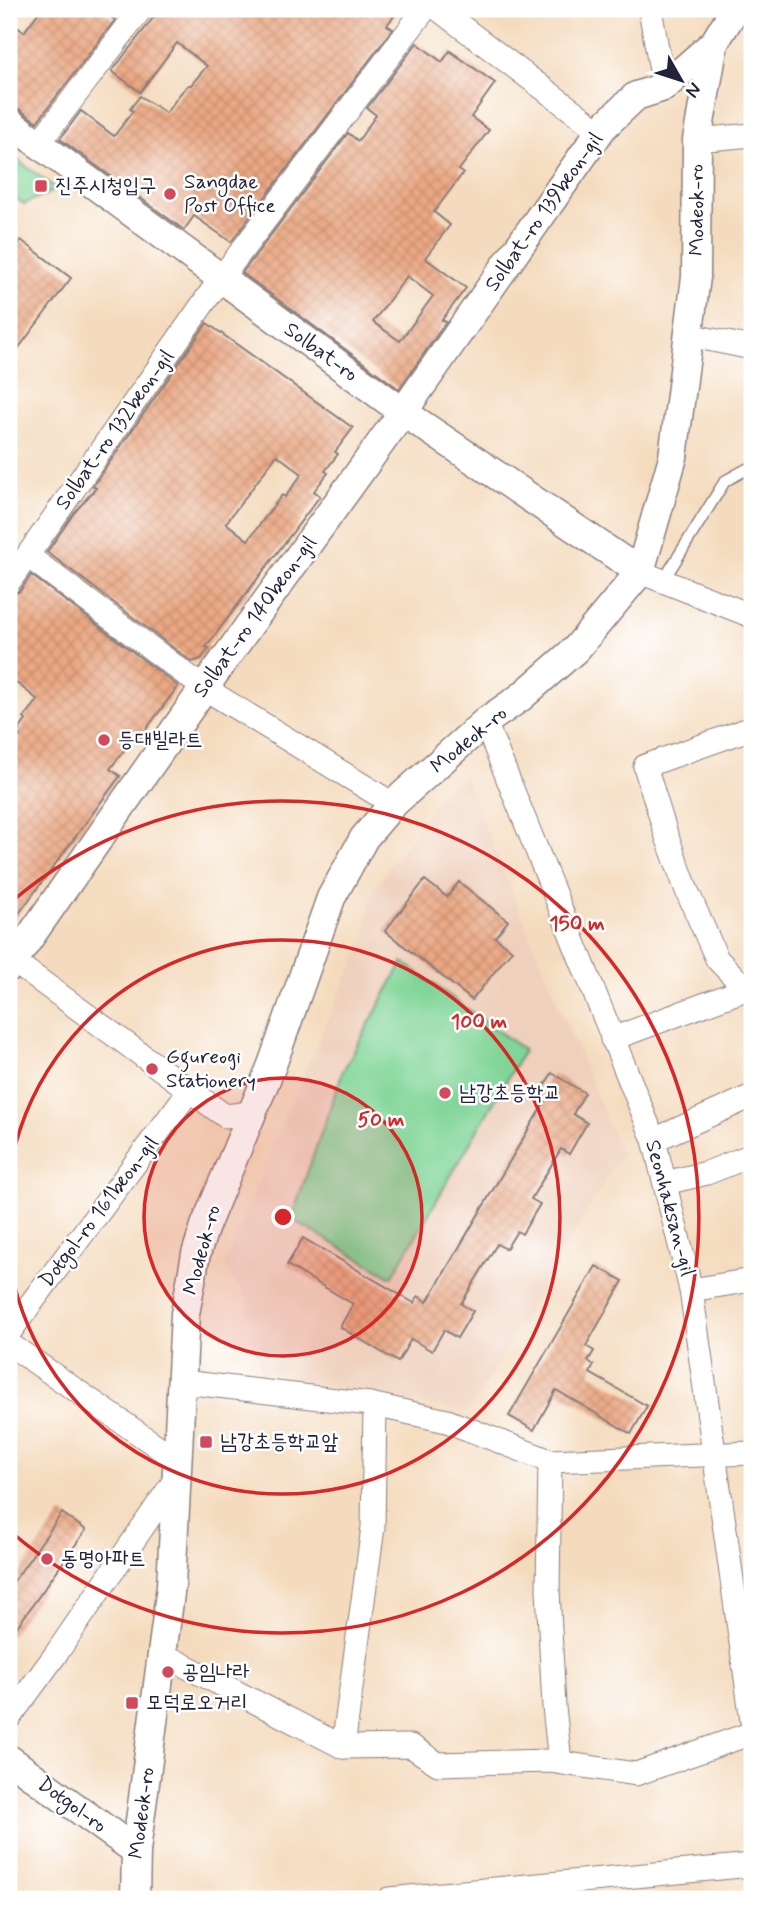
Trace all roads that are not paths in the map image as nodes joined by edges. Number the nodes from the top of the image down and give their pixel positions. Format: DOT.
graph roads {
  1 [pos="141,9"];
  2 [pos="425,9"];
  3 [pos="438,9"];
  4 [pos="650,9"];
  5 [pos="734,9"];
  6 [pos="714,43"];
  7 [pos="664,87"];
  8 [pos="9,122"];
  9 [pos="601,132"];
  10 [pos="752,135"];
  11 [pos="697,140"];
  12 [pos="39,143"];
  13 [pos="221,278"];
  14 [pos="688,335"];
  15 [pos="752,348"];
  16 [pos="403,412"];
  17 [pos="752,470"];
  18 [pos="28,556"];
  19 [pos="651,577"];
  20 [pos="9,582"];
  21 [pos="752,616"];
  22 [pos="204,688"];
  23 [pos="485,722"];
  24 [pos="752,728"];
  25 [pos="393,804"];
  26 [pos="10,962"];
  27 [pos="749,991"];
  28 [pos="612,1039"];
  29 [pos="189,1091"];
  30 [pos="752,1096"];
  31 [pos="250,1113"];
  32 [pos="654,1140"];
  33 [pos="752,1155"];
  34 [pos="665,1183"];
  35 [pos="752,1280"];
  36 [pos="691,1290"];
  37 [pos="9,1333"];
  38 [pos="9,1344"];
  39 [pos="183,1382"];
  40 [pos="375,1407"];
  41 [pos="752,1453"];
  42 [pos="716,1455"];
  43 [pos="550,1461"];
  44 [pos="177,1469"];
  45 [pos="164,1655"];
  46 [pos="9,1718"];
  47 [pos="752,1721"];
  48 [pos="752,1733"];
  49 [pos="343,1747"];
  50 [pos="9,1759"];
  51 [pos="560,1762"];
  52 [pos="136,1851"];
  53 [pos="752,1865"];
  54 [pos="135,1899"];
  55 [pos="389,1899"];
  1 -- 12 [label="street"];
  2 -- 13 [label="street, Solbat-ro 132beon-gil"];
  3 -- 9 [label="street"];
  4 -- 7 [label="street"];
  5 -- 6 [label="street, Modeok-ro"];
  6 -- 7 [label="street, Solbat-ro 139beon-gil"];
  6 -- 11 [label="street, Modeok-ro"];
  7 -- 9 [label="street, Solbat-ro 139beon-gil"];
  8 -- 12 [label="street, Solbat-ro"];
  9 -- 16 [label="street, Solbat-ro 139beon-gil"];
  10 -- 11 [label="street"];
  11 -- 14 [label="street, Modeok-ro"];
  12 -- 13 [label="street, Solbat-ro"];
  13 -- 16 [label="street, Solbat-ro"];
  13 -- 18 [label="street, Solbat-ro 132beon-gil"];
  14 -- 15 [label="street"];
  14 -- 19 [label="street, Modeok-ro"];
  16 -- 19 [label="street, Solbat-ro"];
  16 -- 22 [label="street, Solbat-ro 140beon-gil"];
  17 -- 19 [label="lane"];
  18 -- 20 [label="street, Solbat-ro 132beon-gil"];
  18 -- 22 [label="street"];
  19 -- 21 [label="street"];
  19 -- 23 [label="street, Modeok-ro"];
  22 -- 25 [label="street"];
  22 -- 26 [label="street, Solbat-ro 140beon-gil"];
  23 -- 25 [label="street, Modeok-ro"];
  23 -- 28 [label="street, Seonhaksan-gil"];
  24 -- 27 [label="street"];
  25 -- 31 [label="street, Modeok-ro"];
  26 -- 29 [label="street"];
  27 -- 28 [label="street"];
  28 -- 32 [label="street, Seonhaksan-gil"];
  29 -- 31 [label="street"];
  29 -- 37 [label="street, Dotgol-ro 161beon-gil"];
  30 -- 32 [label="street"];
  31 -- 39 [label="street, Modeok-ro"];
  32 -- 34 [label="street, Seonhaksan-gil"];
  33 -- 34 [label="street"];
  34 -- 36 [label="street, Seonhaksan-gil"];
  35 -- 36 [label="street"];
  36 -- 42 [label="street, Seonhaksan-gil"];
  38 -- 44 [label="street"];
  39 -- 40 [label="street"];
  39 -- 44 [label="street, Modeok-ro"];
  40 -- 43 [label="street"];
  40 -- 49 [label="street"];
  41 -- 42 [label="street"];
  42 -- 43 [label="street"];
  42 -- 47 [label="street, Seonhaksan-gil"];
  43 -- 51 [label="street"];
  44 -- 45 [label="street, Modeok-ro"];
  44 -- 46 [label="street, Modeok-ro"];
  45 -- 49 [label="street"];
  45 -- 52 [label="street, Modeok-ro"];
  48 -- 51 [label="street"];
  49 -- 51 [label="street"];
  50 -- 52 [label="street, Dotgol-ro"];
  52 -- 54 [label="street, Modeok-ro"];
  53 -- 55 [label="street"];
}
